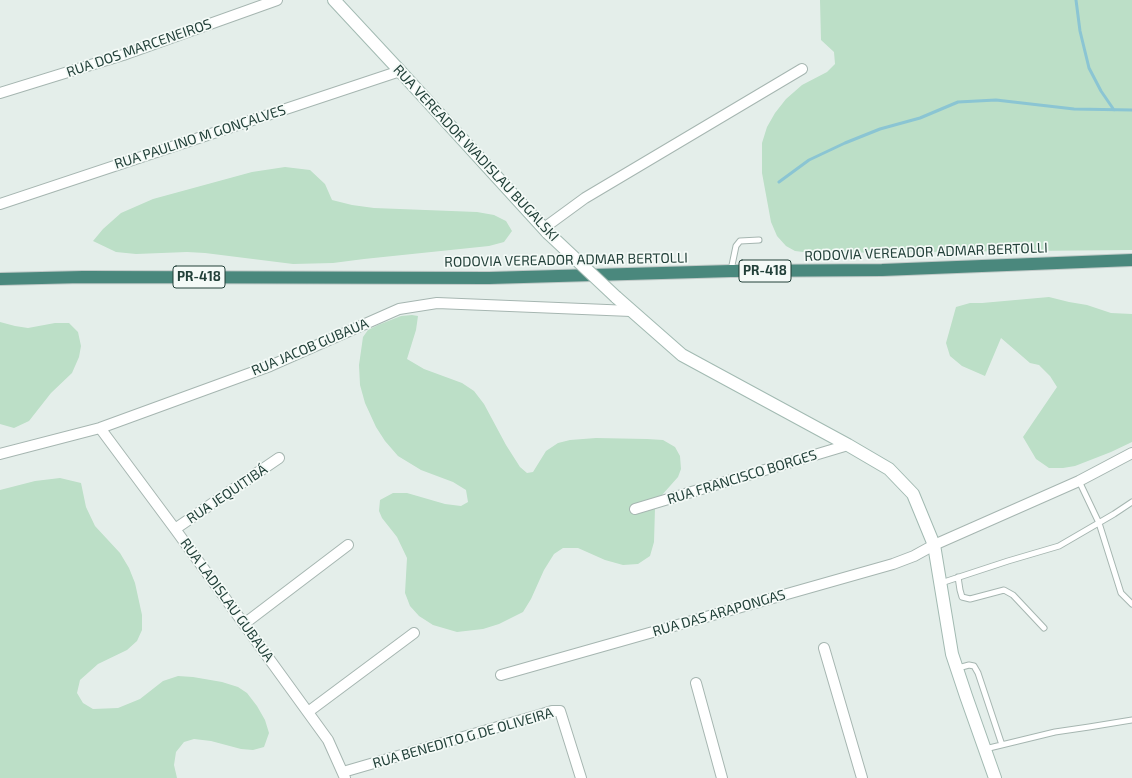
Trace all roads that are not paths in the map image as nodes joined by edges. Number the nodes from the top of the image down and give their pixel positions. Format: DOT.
graph roads {
  1 [pos="277,0"];
  2 [pos="334,0"];
  3 [pos="802,69"];
  4 [pos="400,70"];
  5 [pos="0,93"];
  6 [pos="0,204"];
  7 [pos="546,230"];
  8 [pos="759,240"];
  9 [pos="1132,260"];
  10 [pos="731,271"];
  11 [pos="0,279"];
  12 [pos="631,311"];
  13 [pos="100,428"];
  14 [pos="848,445"];
  15 [pos="0,454"];
  16 [pos="1132,454"];
  17 [pos="279,458"];
  18 [pos="1079,481"];
  19 [pos="1132,502"];
  20 [pos="636,508"];
  21 [pos="1099,523"];
  22 [pos="175,529"];
  23 [pos="348,545"];
  24 [pos="934,545"];
  25 [pos="958,577"];
  26 [pos="940,583"];
  27 [pos="1132,604"];
  28 [pos="244,624"];
  29 [pos="1044,628"];
  30 [pos="414,633"];
  31 [pos="824,648"];
  32 [pos="957,669"];
  33 [pos="501,675"];
  34 [pos="696,683"];
  35 [pos="308,712"];
  36 [pos="1132,720"];
  37 [pos="1002,746"];
  38 [pos="984,750"];
  39 [pos="344,775"];
  40 [pos="581,778"];
  41 [pos="722,778"];
  42 [pos="862,778"];
  43 [pos="995,778"];
  1 -- 5 [label="street, RUA DOS MARCENEIROS"];
  2 -- 4 [label="main road, RUA VEREADOR WADISLAU BUGALSKI"];
  3 -- 7 [label="street"];
  4 -- 6 [label="street, RUA PAULINO M GONÇALVES"];
  4 -- 7 [label="main road, RUA VEREADOR WADISLAU BUGALSKI"];
  7 -- 12 [label="main road, RUA VEREADOR WADISLAU BUGALSKI, bridge"];
  8 -- 10 [label="lane"];
  9 -- 10 [label="highway, RODOVIA VEREADOR ADMAR BERTOLLI / PR-418"];
  10 -- 11 [label="highway, RODOVIA VEREADOR ADMAR BERTOLLI / PR-418"];
  12 -- 13 [label="street, RUA JACOB GUBAUA"];
  12 -- 14 [label="main road, RUA VEREADOR WADISLAU BUGALSKI"];
  13 -- 15 [label="street, RUA JACOB GUBAUA"];
  13 -- 22 [label="street, RUA LADISLAU GUBAUA"];
  14 -- 20 [label="street, RUA FRANCISCO BORGES"];
  14 -- 24 [label="main road, RUA VEREADOR WADISLAU BUGALSKI"];
  16 -- 18 [label="street, RUA DAS ARAPONGAS"];
  17 -- 22 [label="street, RUA JEQUITIBÁ"];
  18 -- 21 [label="lane"];
  18 -- 24 [label="street, RUA DAS ARAPONGAS"];
  19 -- 21 [label="lane"];
  21 -- 25 [label="lane"];
  21 -- 27 [label="lane"];
  22 -- 28 [label="street, RUA LADISLAU GUBAUA"];
  23 -- 28 [label="street"];
  24 -- 26 [label="main road, RUA VEREADOR WADISLAU BUGALSKI"];
  24 -- 33 [label="street, RUA DAS ARAPONGAS"];
  25 -- 26 [label="lane"];
  25 -- 29 [label="lane"];
  26 -- 32 [label="main road, RUA VEREADOR WADISLAU BUGALSKI"];
  28 -- 35 [label="street, RUA LADISLAU GUBAUA"];
  30 -- 35 [label="street"];
  31 -- 42 [label="street"];
  32 -- 37 [label="lane"];
  32 -- 38 [label="main road, RUA VEREADOR WADISLAU BUGALSKI"];
  34 -- 41 [label="street"];
  35 -- 39 [label="street, RUA LADISLAU GUBAUA"];
  36 -- 37 [label="lane"];
  37 -- 38 [label="lane"];
  38 -- 43 [label="main road, RUA VEREADOR WADISLAU BUGALSKI"];
  39 -- 40 [label="street, RUA BENEDITO G DE OLIVEIRA"];
}
